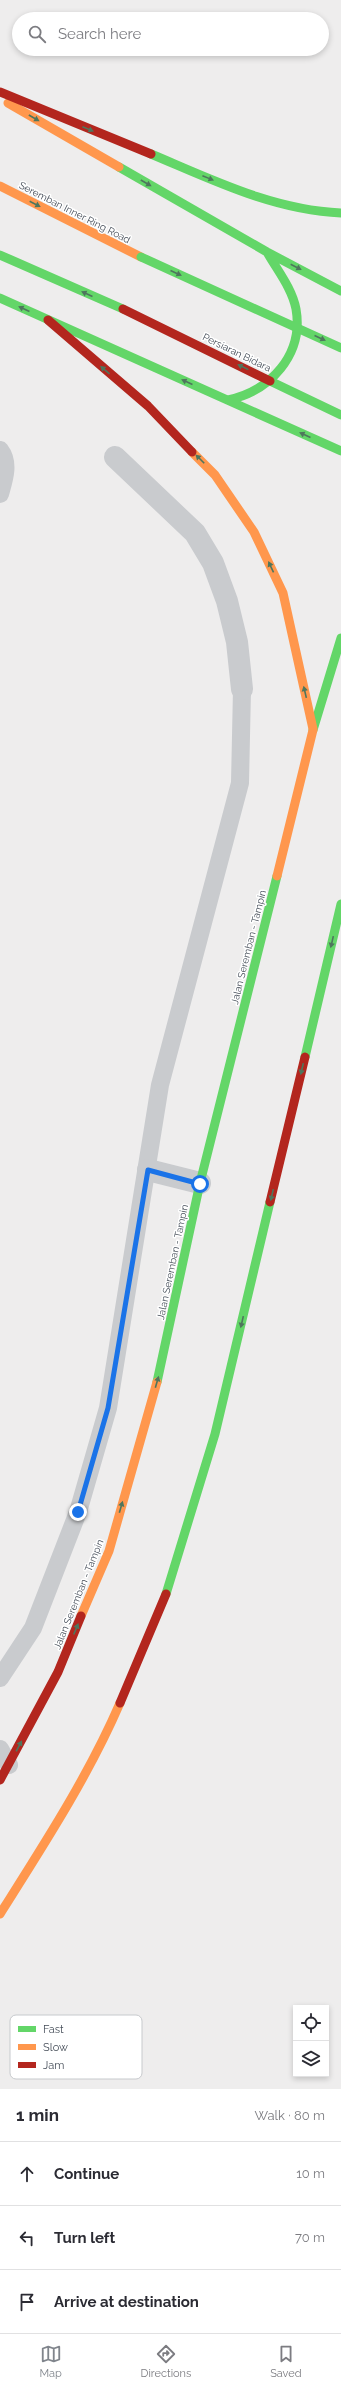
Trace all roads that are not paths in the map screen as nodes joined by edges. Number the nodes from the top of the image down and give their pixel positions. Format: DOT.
graph roads {
  1 [pos="0,92"];
  2 [pos="0,98"];
  3 [pos="0,186"];
  4 [pos="341,213"];
  5 [pos="267,252"];
  6 [pos="0,255"];
  7 [pos="341,290"];
  8 [pos="0,298"];
  9 [pos="48,320"];
  10 [pos="341,348"];
  11 [pos="228,400"];
  12 [pos="341,415"];
  13 [pos="0,450"];
  14 [pos="341,451"];
  15 [pos="115,457"];
  16 [pos="0,494"];
  17 [pos="341,638"];
  18 [pos="242,689"];
  19 [pos="313,730"];
  20 [pos="341,904"];
  21 [pos="148,1170"];
  22 [pos="200,1184"];
  23 [pos="0,1678"];
  24 [pos="0,1749"];
  25 [pos="4,1772"];
  26 [pos="0,1914"];
  1 -- 4 [label="main road, one-way"];
  2 -- 5 [label="main road, one-way"];
  3 -- 10 [label="main road, Seremban Inner Ring Road, one-way, bridge"];
  5 -- 7 [label="main road, one-way"];
  5 -- 11 [label="main road"];
  12 -- 6 [label="main road, Persiaran Bidara, one-way, bridge"];
  9 -- 8 [label="main road, one-way"];
  11 -- 9 [label="main road, one-way"];
  19 -- 9 [label="main road, one-way"];
  14 -- 11 [label="main road, one-way"];
  13 -- 16 [label="lane"];
  15 -- 18 [label="street"];
  17 -- 19 [label="main road, Jalan Seremban - Tampin"];
  18 -- 21 [label="lane"];
  19 -- 22 [label="main road, Jalan Seremban - Tampin"];
  20 -- 26 [label="main road, one-way"];
  21 -- 22 [label="street"];
  21 -- 23 [label="lane"];
  25 -- 22 [label="main road, Jalan Seremban - Tampin, one-way"];
  24 -- 25 [label="lane"];
}
